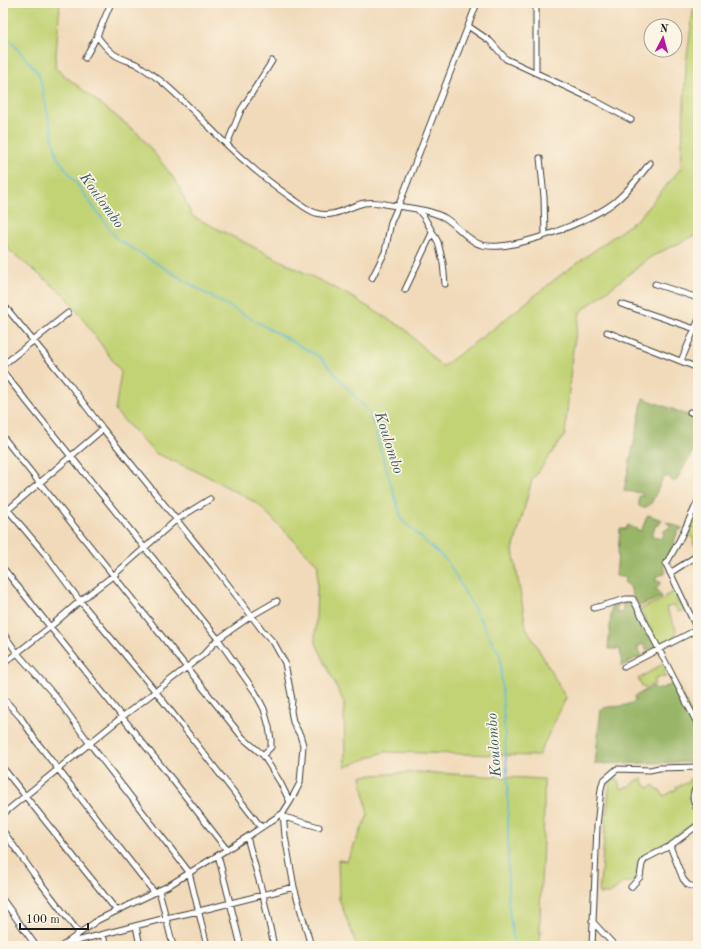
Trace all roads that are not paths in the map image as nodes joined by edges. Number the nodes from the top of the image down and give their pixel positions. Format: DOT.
graph roads {
  1 [pos="111,3"];
  2 [pos="477,3"];
  3 [pos="536,3"];
  4 [pos="468,26"];
  5 [pos="97,36"];
  6 [pos="85,58"];
  7 [pos="272,61"];
  8 [pos="536,72"];
  9 [pos="631,120"];
  10 [pos="227,144"];
  11 [pos="540,158"];
  12 [pos="650,163"];
  13 [pos="398,206"];
  14 [pos="417,210"];
  15 [pos="432,233"];
  16 [pos="545,235"];
  17 [pos="372,278"];
  18 [pos="445,284"];
  19 [pos="655,284"];
  20 [pos="405,290"];
  21 [pos="698,298"];
  22 [pos="3,304"];
  23 [pos="621,304"];
  24 [pos="68,313"];
  25 [pos="698,321"];
  26 [pos="696,329"];
  27 [pos="607,332"];
  28 [pos="33,341"];
  29 [pos="681,361"];
  30 [pos="3,365"];
  31 [pos="698,368"];
  32 [pos="3,372"];
  33 [pos="690,412"];
  34 [pos="698,415"];
  35 [pos="102,429"];
  36 [pos="3,437"];
  37 [pos="71,456"];
  38 [pos="40,483"];
  39 [pos="210,498"];
  40 [pos="698,501"];
  41 [pos="3,504"];
  42 [pos="5,512"];
  43 [pos="176,520"];
  44 [pos="144,549"];
  45 [pos="698,555"];
  46 [pos="3,568"];
  47 [pos="670,573"];
  48 [pos="114,575"];
  49 [pos="80,601"];
  50 [pos="277,601"];
  51 [pos="594,608"];
  52 [pos="251,616"];
  53 [pos="50,627"];
  54 [pos="698,630"];
  55 [pos="3,633"];
  56 [pos="218,639"];
  57 [pos="659,650"];
  58 [pos="17,653"];
  59 [pos="3,664"];
  60 [pos="187,667"];
  61 [pos="624,667"];
  62 [pos="156,692"];
  63 [pos="3,698"];
  64 [pos="122,717"];
  65 [pos="698,725"];
  66 [pos="90,744"];
  67 [pos="263,755"];
  68 [pos="698,767"];
  69 [pos="3,768"];
  70 [pos="58,769"];
  71 [pos="698,784"];
  72 [pos="25,796"];
  73 [pos="290,802"];
  74 [pos="698,811"];
  75 [pos="3,814"];
  76 [pos="284,815"];
  77 [pos="698,825"];
  78 [pos="261,827"];
  79 [pos="319,827"];
  80 [pos="3,831"];
  81 [pos="247,837"];
  82 [pos="670,846"];
  83 [pos="227,850"];
  84 [pos="218,855"];
  85 [pos="189,872"];
  86 [pos="294,887"];
  87 [pos="631,887"];
  88 [pos="698,888"];
  89 [pos="157,891"];
  90 [pos="263,895"];
  91 [pos="3,900"];
  92 [pos="231,903"];
  93 [pos="117,911"];
  94 [pos="199,911"];
  95 [pos="166,918"];
  96 [pos="592,921"];
  97 [pos="136,926"];
  98 [pos="79,933"];
  99 [pos="103,935"];
  100 [pos="72,943"];
  101 [pos="36,946"];
  102 [pos="62,946"];
  103 [pos="106,946"];
  104 [pos="140,946"];
  105 [pos="173,946"];
  106 [pos="207,946"];
  107 [pos="241,946"];
  108 [pos="274,946"];
  109 [pos="311,946"];
  110 [pos="592,946"];
  111 [pos="615,946"];
  1 -- 5 [label="street"];
  2 -- 4 [label="street"];
  3 -- 8 [label="street"];
  4 -- 8 [label="street"];
  4 -- 13 [label="street"];
  5 -- 6 [label="street"];
  5 -- 10 [label="street"];
  7 -- 10 [label="street"];
  8 -- 9 [label="street"];
  10 -- 13 [label="street"];
  11 -- 16 [label="street"];
  12 -- 16 [label="street"];
  13 -- 14 [label="street"];
  13 -- 17 [label="street"];
  14 -- 15 [label="street"];
  14 -- 16 [label="street"];
  15 -- 18 [label="street"];
  15 -- 20 [label="street"];
  19 -- 21 [label="street"];
  22 -- 28 [label="street"];
  23 -- 26 [label="street"];
  24 -- 28 [label="street"];
  25 -- 26 [label="street"];
  26 -- 29 [label="street"];
  27 -- 29 [label="street"];
  28 -- 30 [label="street"];
  28 -- 35 [label="street"];
  29 -- 31 [label="street"];
  32 -- 37 [label="street"];
  33 -- 34 [label="street"];
  35 -- 37 [label="street"];
  35 -- 43 [label="street"];
  36 -- 38 [label="street"];
  37 -- 38 [label="street"];
  37 -- 44 [label="street"];
  38 -- 42 [label="street"];
  38 -- 48 [label="street"];
  39 -- 43 [label="street"];
  40 -- 47 [label="street"];
  41 -- 42 [label="street"];
  42 -- 49 [label="street"];
  43 -- 44 [label="street"];
  43 -- 52 [label="street"];
  44 -- 48 [label="street"];
  44 -- 56 [label="street"];
  45 -- 47 [label="street"];
  46 -- 53 [label="street"];
  47 -- 54 [label="street"];
  48 -- 49 [label="street"];
  48 -- 60 [label="street"];
  49 -- 53 [label="street"];
  49 -- 62 [label="street"];
  50 -- 52 [label="street"];
  51 -- 57 [label="street"];
  52 -- 56 [label="street"];
  52 -- 73 [label="street"];
  53 -- 58 [label="street"];
  53 -- 64 [label="street"];
  54 -- 57 [label="street"];
  55 -- 58 [label="street"];
  56 -- 60 [label="street"];
  56 -- 67 [label="street"];
  57 -- 61 [label="street"];
  57 -- 65 [label="street"];
  58 -- 59 [label="street"];
  58 -- 66 [label="street"];
  60 -- 62 [label="street"];
  60 -- 67 [label="street"];
  62 -- 64 [label="street"];
  62 -- 78 [label="street"];
  63 -- 70 [label="street"];
  64 -- 66 [label="street"];
  64 -- 83 [label="street"];
  66 -- 70 [label="street"];
  66 -- 85 [label="street"];
  67 -- 73 [label="street"];
  68 -- 96 [label="street"];
  69 -- 72 [label="street"];
  70 -- 72 [label="street"];
  70 -- 89 [label="street"];
  71 -- 74 [label="street"];
  72 -- 75 [label="street"];
  72 -- 93 [label="street"];
  73 -- 76 [label="street"];
  76 -- 78 [label="street"];
  76 -- 79 [label="street"];
  76 -- 86 [label="street"];
  77 -- 82 [label="street"];
  78 -- 81 [label="street"];
  80 -- 98 [label="street"];
  81 -- 83 [label="street"];
  81 -- 90 [label="street"];
  82 -- 87 [label="street"];
  82 -- 88 [label="street"];
  83 -- 84 [label="street"];
  84 -- 85 [label="street"];
  84 -- 92 [label="street"];
  85 -- 89 [label="street"];
  85 -- 94 [label="street"];
  86 -- 90 [label="street"];
  86 -- 109 [label="street"];
  89 -- 93 [label="street"];
  89 -- 95 [label="street"];
  90 -- 92 [label="street"];
  90 -- 108 [label="street"];
  91 -- 101 [label="street"];
  92 -- 94 [label="street"];
  92 -- 107 [label="street"];
  93 -- 98 [label="street"];
  94 -- 95 [label="street"];
  94 -- 106 [label="street"];
  95 -- 97 [label="street"];
  95 -- 105 [label="street"];
  96 -- 110 [label="street"];
  96 -- 111 [label="street"];
  97 -- 99 [label="street"];
  97 -- 104 [label="street"];
  98 -- 100 [label="street"];
  99 -- 100 [label="street"];
  99 -- 103 [label="street"];
  100 -- 102 [label="street"];
}
